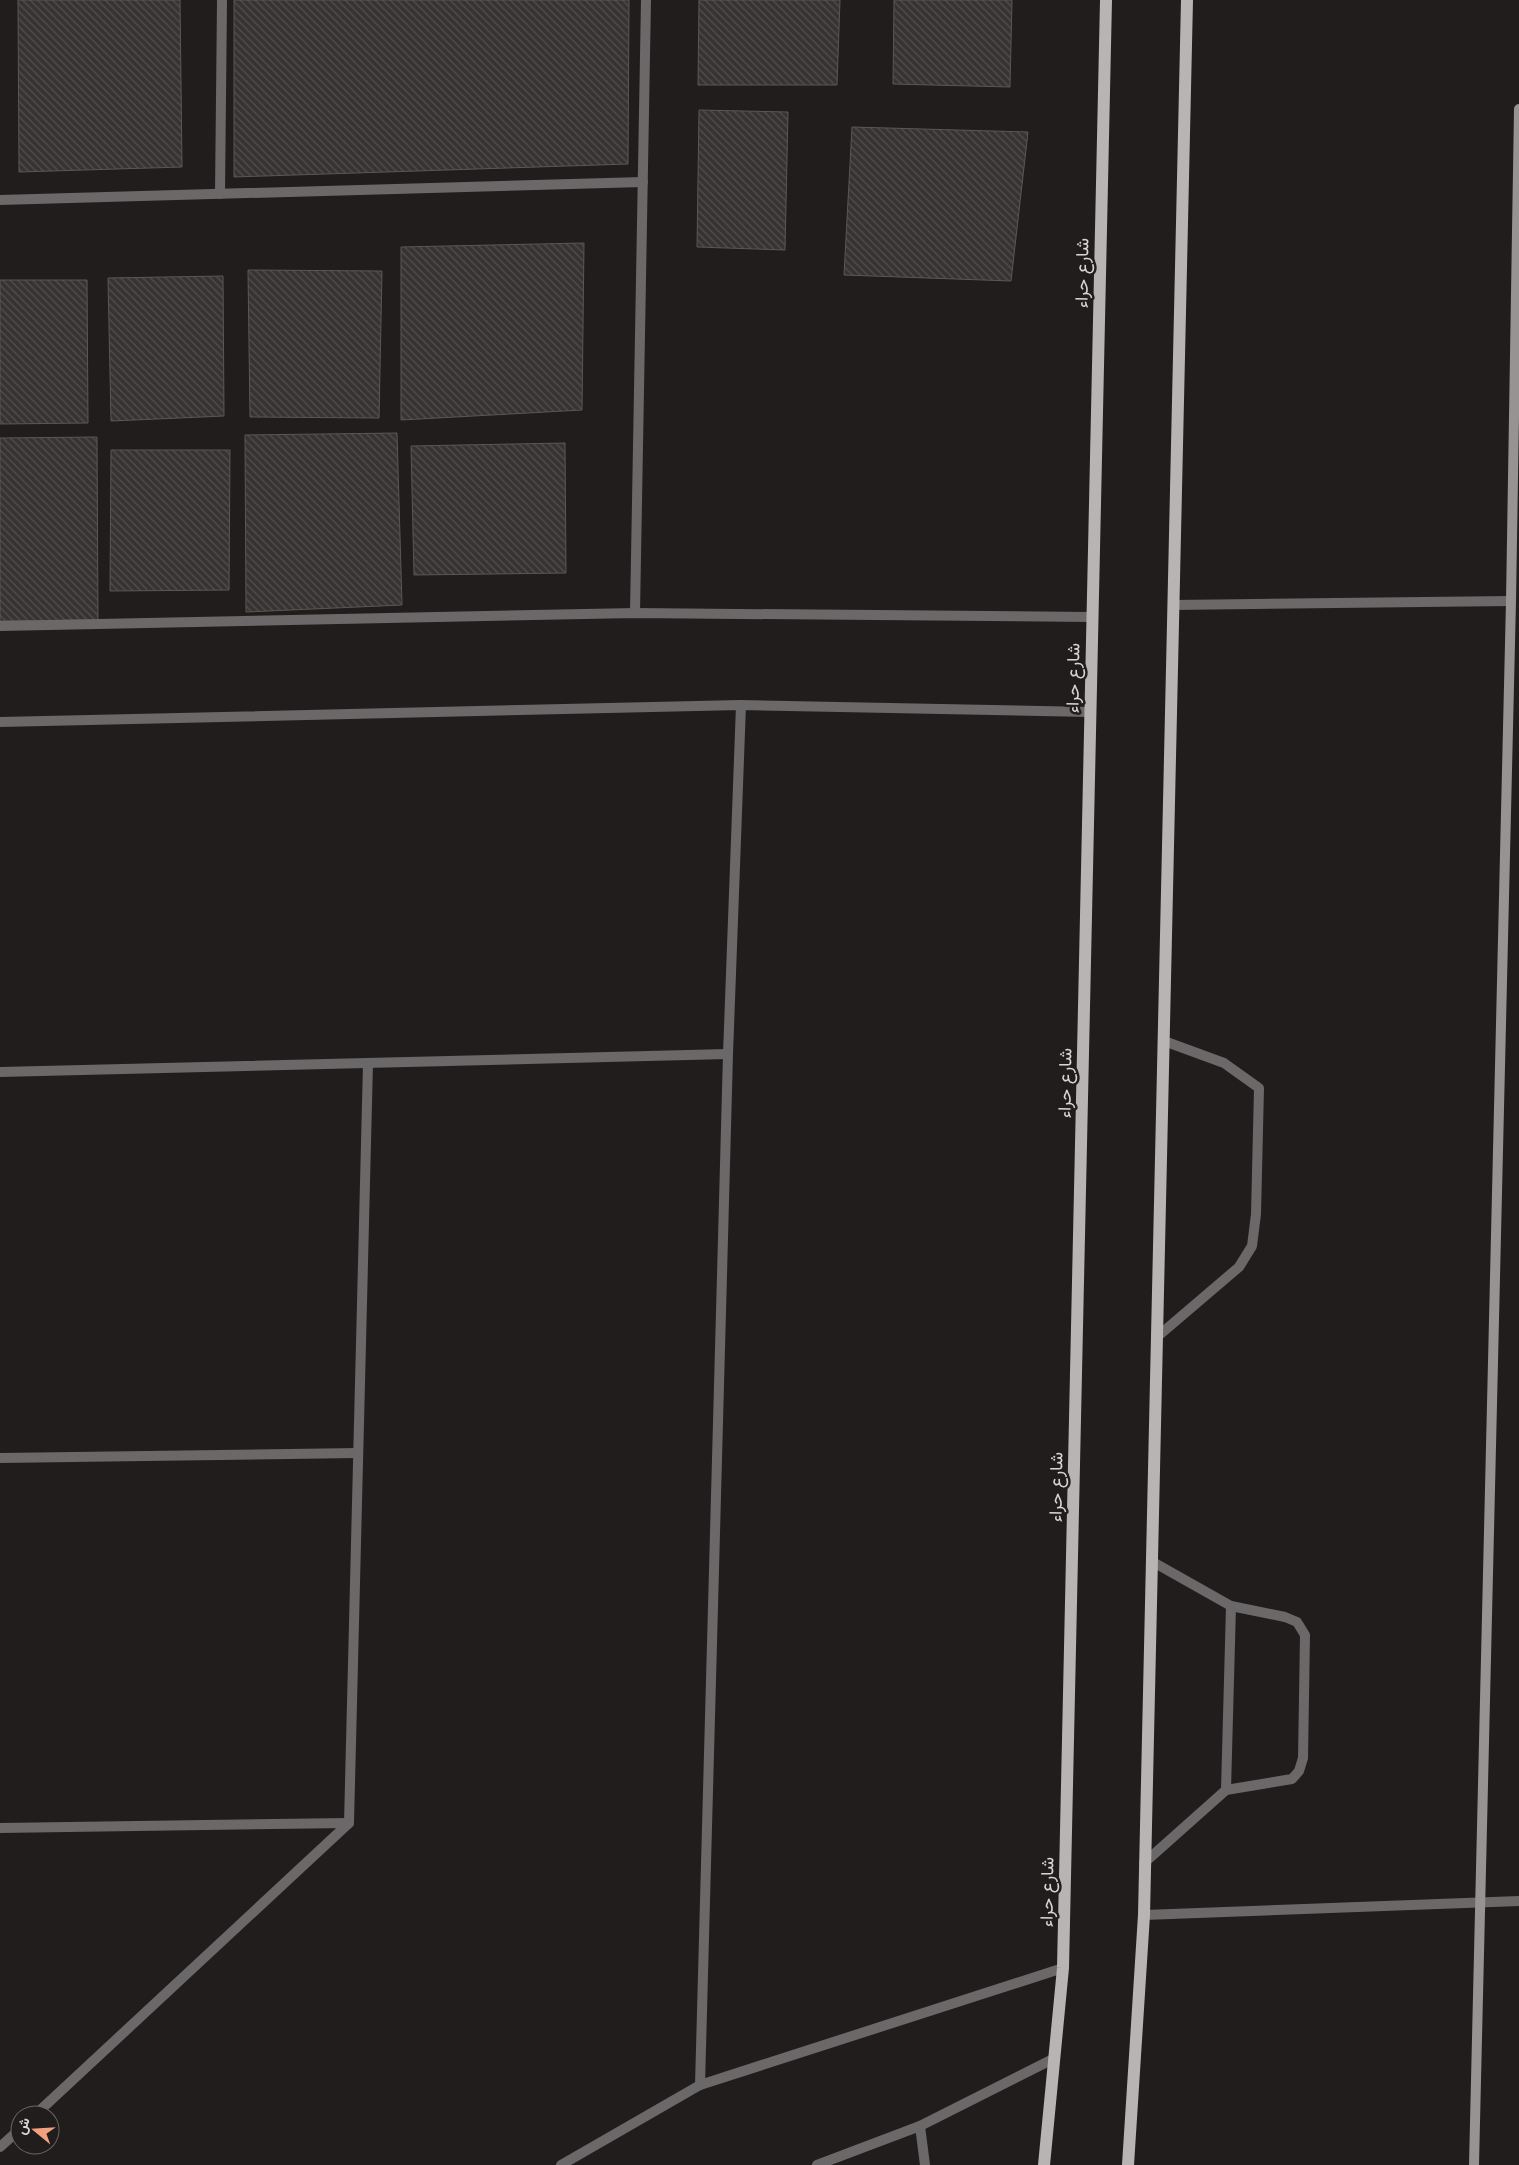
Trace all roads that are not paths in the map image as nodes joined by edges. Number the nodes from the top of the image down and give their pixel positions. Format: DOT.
graph roads {
  1 [pos="222,0"];
  2 [pos="646,0"];
  3 [pos="1106,0"];
  4 [pos="1188,0"];
  5 [pos="1519,109"];
  6 [pos="643,182"];
  7 [pos="220,194"];
  8 [pos="0,200"];
  9 [pos="1511,601"];
  10 [pos="1174,605"];
  11 [pos="635,613"];
  12 [pos="1092,617"];
  13 [pos="0,626"];
  14 [pos="741,705"];
  15 [pos="1090,712"];
  16 [pos="0,722"];
  17 [pos="1164,1041"];
  18 [pos="728,1054"];
  19 [pos="368,1063"];
  20 [pos="0,1072"];
  21 [pos="1157,1337"];
  22 [pos="358,1453"];
  23 [pos="0,1458"];
  24 [pos="1152,1562"];
  25 [pos="1231,1606"];
  26 [pos="1226,1790"];
  27 [pos="348,1823"];
  28 [pos="0,1828"];
  29 [pos="1144,1863"];
  30 [pos="1519,1901"];
  31 [pos="1480,1903"];
  32 [pos="1144,1915"];
  33 [pos="1063,1968"];
  34 [pos="1055,2058"];
  35 [pos="700,2085"];
  36 [pos="46,2105"];
  37 [pos="920,2126"];
  38 [pos="10,2138"];
  39 [pos="0,2147"];
  40 [pos="561,2165"];
  41 [pos="817,2165"];
  42 [pos="925,2165"];
  43 [pos="1044,2165"];
  44 [pos="1128,2165"];
  45 [pos="1474,2165"];
  1 -- 7 [label="street"];
  2 -- 6 [label="street"];
  3 -- 12 [label="main road, شارع حراء"];
  4 -- 10 [label="main road"];
  5 -- 9 [label="street"];
  6 -- 7 [label="street"];
  6 -- 11 [label="street"];
  7 -- 8 [label="street"];
  9 -- 10 [label="street"];
  9 -- 31 [label="street"];
  10 -- 17 [label="main road"];
  11 -- 12 [label="street"];
  11 -- 13 [label="street"];
  12 -- 15 [label="main road, شارع حراء"];
  14 -- 15 [label="street"];
  14 -- 16 [label="street"];
  14 -- 18 [label="street"];
  15 -- 33 [label="main road, شارع حراء"];
  17 -- 21 [label="main road"];
  17 -- 21 [label="street"];
  18 -- 19 [label="street"];
  18 -- 35 [label="street"];
  19 -- 20 [label="street"];
  19 -- 22 [label="street"];
  21 -- 24 [label="main road"];
  22 -- 23 [label="street"];
  22 -- 27 [label="street"];
  24 -- 25 [label="street"];
  24 -- 29 [label="main road"];
  25 -- 26 [label="street"];
  25 -- 26 [label="street"];
  26 -- 29 [label="street"];
  27 -- 28 [label="street"];
  27 -- 36 [label="street"];
  29 -- 32 [label="main road"];
  30 -- 31 [label="street"];
  31 -- 32 [label="street"];
  31 -- 45 [label="street"];
  32 -- 44 [label="main road"];
  33 -- 34 [label="main road, شارع حراء"];
  33 -- 35 [label="street"];
  34 -- 37 [label="street"];
  34 -- 43 [label="main road, شارع حراء"];
  35 -- 40 [label="street"];
  37 -- 41 [label="street"];
  37 -- 42 [label="street"];
  38 -- 39 [label="street"];
}
